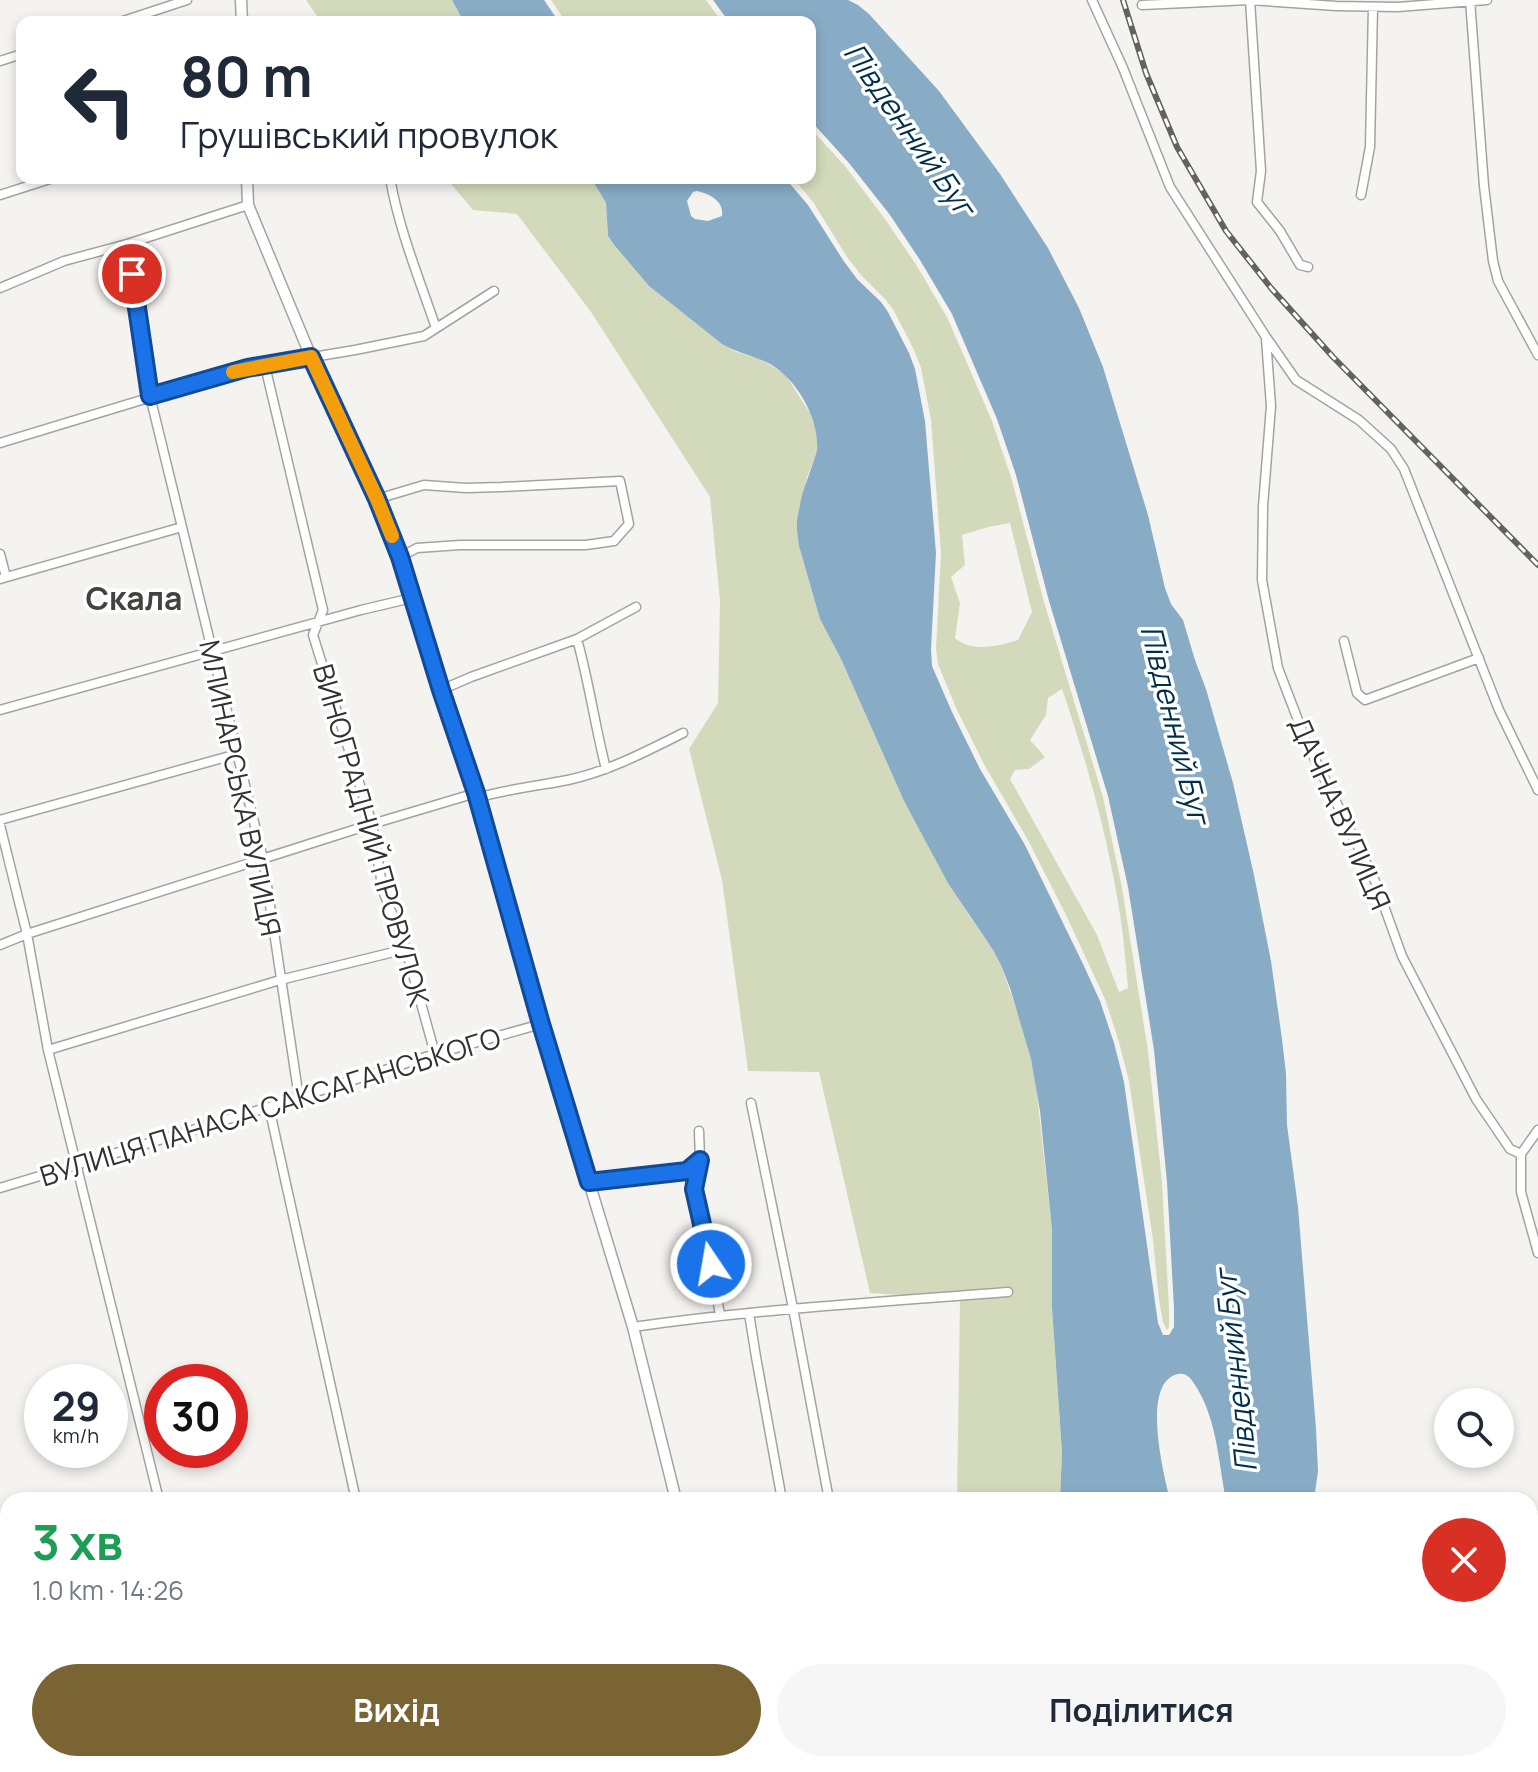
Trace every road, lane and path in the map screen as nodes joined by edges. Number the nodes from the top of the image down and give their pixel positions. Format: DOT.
graph roads {
  1 [pos="187,0"];
  2 [pos="1092,0"];
  3 [pos="1250,0"];
  4 [pos="1487,0"];
  5 [pos="1470,1"];
  6 [pos="1142,5"];
  7 [pos="1373,7"];
  8 [pos="138,16"];
  9 [pos="34,184"];
  10 [pos="247,184"];
  11 [pos="391,184"];
  12 [pos="0,195"];
  13 [pos="1361,195"];
  14 [pos="248,205"];
  15 [pos="127,244"];
  16 [pos="1308,267"];
  17 [pos="0,288"];
  18 [pos="494,291"];
  19 [pos="436,328"];
  20 [pos="1266,337"];
  21 [pos="1538,355"];
  22 [pos="311,357"];
  23 [pos="265,366"];
  24 [pos="150,396"];
  25 [pos="0,443"];
  26 [pos="377,499"];
  27 [pos="182,527"];
  28 [pos="0,554"];
  29 [pos="400,557"];
  30 [pos="3,578"];
  31 [pos="412,598"];
  32 [pos="636,607"];
  33 [pos="318,622"];
  34 [pos="577,639"];
  35 [pos="1344,641"];
  36 [pos="212,651"];
  37 [pos="1479,658"];
  38 [pos="441,690"];
  39 [pos="0,710"];
  40 [pos="683,733"];
  41 [pos="237,754"];
  42 [pos="606,769"];
  43 [pos="1538,790"];
  44 [pos="477,796"];
  45 [pos="0,822"];
  46 [pos="372,824"];
  47 [pos="263,859"];
  48 [pos="27,934"];
  49 [pos="0,945"];
  50 [pos="406,949"];
  51 [pos="280,980"];
  52 [pos="541,1024"];
  53 [pos="48,1050"];
  54 [pos="435,1054"];
  55 [pos="423,1067"];
  56 [pos="299,1098"];
  57 [pos="751,1103"];
  58 [pos="269,1107"];
  59 [pos="1538,1130"];
  60 [pos="699,1131"];
  61 [pos="1521,1154"];
  62 [pos="700,1160"];
  63 [pos="76,1165"];
  64 [pos="589,1182"];
  65 [pos="0,1188"];
  66 [pos="1538,1253"];
  67 [pos="1008,1292"];
  68 [pos="793,1308"];
  69 [pos="749,1313"];
  70 [pos="720,1315"];
  71 [pos="633,1327"];
  72 [pos="157,1492"];
  73 [pos="354,1492"];
  74 [pos="674,1492"];
  75 [pos="781,1492"];
  76 [pos="828,1492"];
  1 -- 8 [label="street"];
  2 -- 20 [label="street"];
  3 -- 6 [label="street"];
  3 -- 7 [label="street"];
  3 -- 16 [label="street"];
  4 -- 5 [label="street"];
  5 -- 7 [label="street"];
  5 -- 21 [label="street"];
  7 -- 13 [label="street"];
  9 -- 12 [label="street"];
  10 -- 14 [label="street"];
  11 -- 19 [label="street"];
  14 -- 15 [label="street"];
  14 -- 22 [label="street"];
  15 -- 17 [label="street"];
  15 -- 24 [label="street, МЛИНАРСЬКА ВУЛИЦЯ"];
  18 -- 19 [label="street"];
  19 -- 22 [label="street"];
  20 -- 37 [label="street"];
  20 -- 61 [label="street, ДАЧНА ВУЛИЦЯ"];
  22 -- 23 [label="street"];
  22 -- 26 [label="street"];
  23 -- 24 [label="street"];
  23 -- 33 [label="street, ВИНОГРАДНИЙ ПРОВУЛОК"];
  24 -- 25 [label="street"];
  24 -- 27 [label="street, МЛИНАРСЬКА ВУЛИЦЯ"];
  26 -- 29 [label="street"];
  26 -- 29 [label="street"];
  27 -- 30 [label="street"];
  27 -- 36 [label="street, МЛИНАРСЬКА ВУЛИЦЯ"];
  28 -- 30 [label="street"];
  29 -- 31 [label="street"];
  31 -- 33 [label="street"];
  31 -- 38 [label="street"];
  32 -- 34 [label="street"];
  33 -- 36 [label="street"];
  33 -- 46 [label="street, ВИНОГРАДНИЙ ПРОВУЛОК"];
  34 -- 38 [label="street"];
  34 -- 42 [label="street"];
  35 -- 37 [label="street"];
  36 -- 39 [label="street"];
  36 -- 41 [label="street, МЛИНАРСЬКА ВУЛИЦЯ"];
  37 -- 43 [label="street"];
  38 -- 44 [label="street"];
  40 -- 42 [label="street"];
  41 -- 45 [label="street"];
  41 -- 47 [label="street, МЛИНАРСЬКА ВУЛИЦЯ"];
  42 -- 44 [label="street"];
  44 -- 46 [label="street"];
  44 -- 52 [label="street"];
  45 -- 48 [label="street"];
  46 -- 47 [label="street"];
  46 -- 50 [label="street, ВИНОГРАДНИЙ ПРОВУЛОК"];
  47 -- 48 [label="street"];
  47 -- 51 [label="street, МЛИНАРСЬКА ВУЛИЦЯ"];
  48 -- 49 [label="street"];
  48 -- 53 [label="street"];
  50 -- 51 [label="street"];
  50 -- 54 [label="street, ВИНОГРАДНИЙ ПРОВУЛОК"];
  51 -- 53 [label="street"];
  51 -- 56 [label="street, МЛИНАРСЬКА ВУЛИЦЯ"];
  52 -- 54 [label="street, ВУЛИЦЯ ПАНАСА САКСАГАНСЬКОГО"];
  52 -- 64 [label="street"];
  53 -- 63 [label="street"];
  54 -- 55 [label="street"];
  54 -- 56 [label="street, ВУЛИЦЯ ПАНАСА САКСАГАНСЬКОГО"];
  56 -- 58 [label="street, ВУЛИЦЯ ПАНАСА САКСАГАНСЬКОГО"];
  57 -- 68 [label="street"];
  58 -- 63 [label="street, ВУЛИЦЯ ПАНАСА САКСАГАНСЬКОГО"];
  58 -- 73 [label="street"];
  59 -- 61 [label="street"];
  60 -- 62 [label="street"];
  61 -- 66 [label="street"];
  62 -- 64 [label="street"];
  62 -- 70 [label="street"];
  63 -- 65 [label="street, ВУЛИЦЯ ПАНАСА САКСАГАНСЬКОГО"];
  63 -- 72 [label="street"];
  64 -- 71 [label="street"];
  67 -- 68 [label="street"];
  68 -- 69 [label="street"];
  68 -- 76 [label="street"];
  69 -- 70 [label="street"];
  69 -- 75 [label="street"];
  70 -- 71 [label="street"];
  71 -- 74 [label="street"];
}
